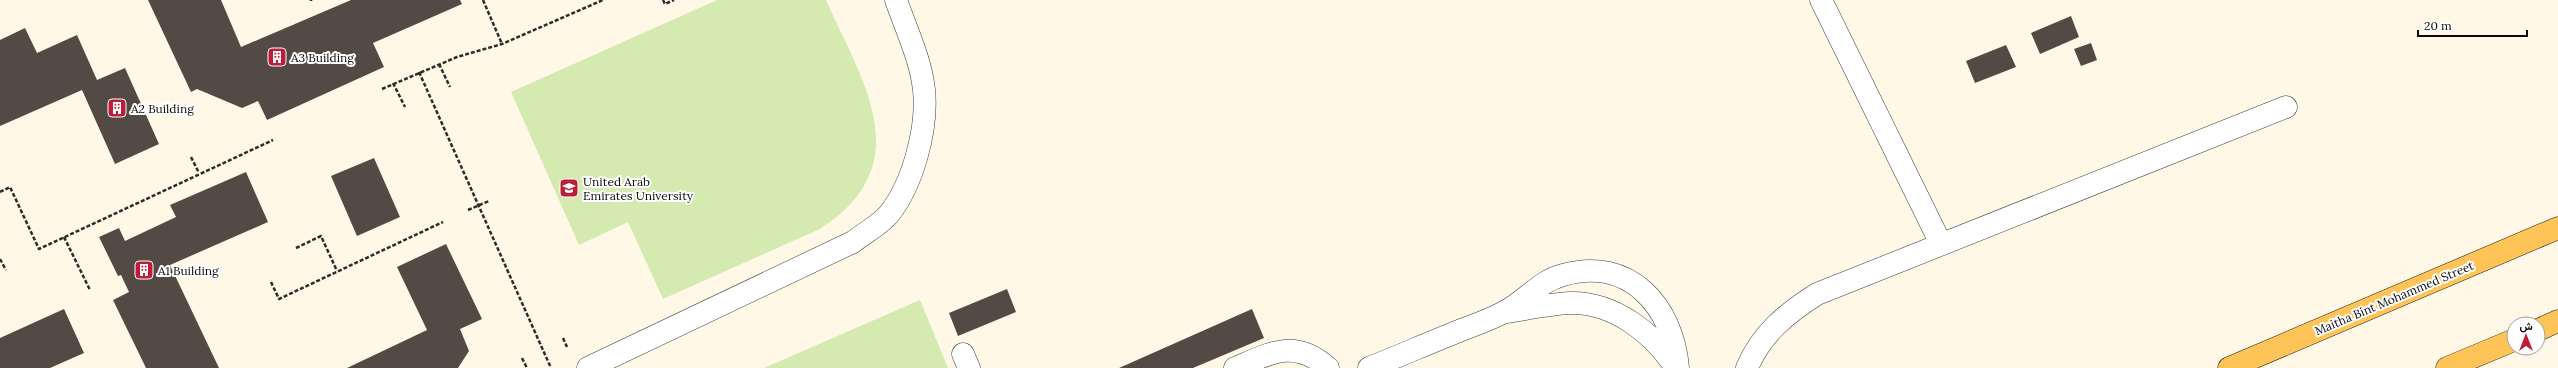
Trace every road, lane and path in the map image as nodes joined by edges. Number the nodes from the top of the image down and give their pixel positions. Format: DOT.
graph roads {
  1 [pos="483,0"];
  2 [pos="603,0"];
  3 [pos="663,0"];
  4 [pos="674,0"];
  5 [pos="896,0"];
  6 [pos="1821,0"];
  7 [pos="502,44"];
  8 [pos="439,64"];
  9 [pos="419,72"];
  10 [pos="393,83"];
  11 [pos="450,87"];
  12 [pos="382,89"];
  13 [pos="405,107"];
  14 [pos="2286,107"];
  15 [pos="272,140"];
  16 [pos="192,157"];
  17 [pos="199,173"];
  18 [pos="0,192"];
  19 [pos="489,201"];
  20 [pos="478,205"];
  21 [pos="468,210"];
  22 [pos="444,222"];
  23 [pos="2558,228"];
  24 [pos="64,238"];
  25 [pos="1941,244"];
  26 [pos="296,248"];
  27 [pos="0,259"];
  28 [pos="6,270"];
  29 [pos="338,271"];
  30 [pos="271,282"];
  31 [pos="90,290"];
  32 [pos="1505,312"];
  33 [pos="2558,321"];
  34 [pos="2546,326"];
  35 [pos="2506,343"];
  36 [pos="522,358"];
  37 [pos="527,368"];
  38 [pos="551,368"];
  39 [pos="588,368"];
  40 [pos="1236,368"];
  41 [pos="1328,368"];
  42 [pos="1369,368"];
  43 [pos="1677,368"];
  44 [pos="1747,368"];
  45 [pos="2230,368"];
  46 [pos="2447,368"];
  1 -- 7 [label="path"];
  2 -- 7 [label="path"];
  3 -- 4 [label="path"];
  5 -- 39 [label="lane"];
  6 -- 25 [label="lane"];
  7 -- 8 [label="path"];
  8 -- 9 [label="path"];
  8 -- 11 [label="path"];
  9 -- 10 [label="path"];
  9 -- 20 [label="path"];
  10 -- 12 [label="path"];
  10 -- 13 [label="path"];
  14 -- 25 [label="lane"];
  15 -- 17 [label="path"];
  16 -- 17 [label="path"];
  17 -- 24 [label="path"];
  18 -- 24 [label="path"];
  19 -- 20 [label="path"];
  20 -- 21 [label="path"];
  20 -- 38 [label="path"];
  22 -- 29 [label="path"];
  23 -- 45 [label="main road, Maitha Bint Mohammed Street"];
  24 -- 31 [label="path"];
  25 -- 44 [label="lane"];
  26 -- 29 [label="path"];
  27 -- 28 [label="path"];
  29 -- 30 [label="path"];
  32 -- 42 [label="lane"];
  32 -- 43 [label="lane"];
  32 -- 43 [label="lane"];
  33 -- 34 [label="main road"];
  35 -- 46 [label="main road"];
  36 -- 37 [label="path"];
  40 -- 41 [label="lane"];
}
